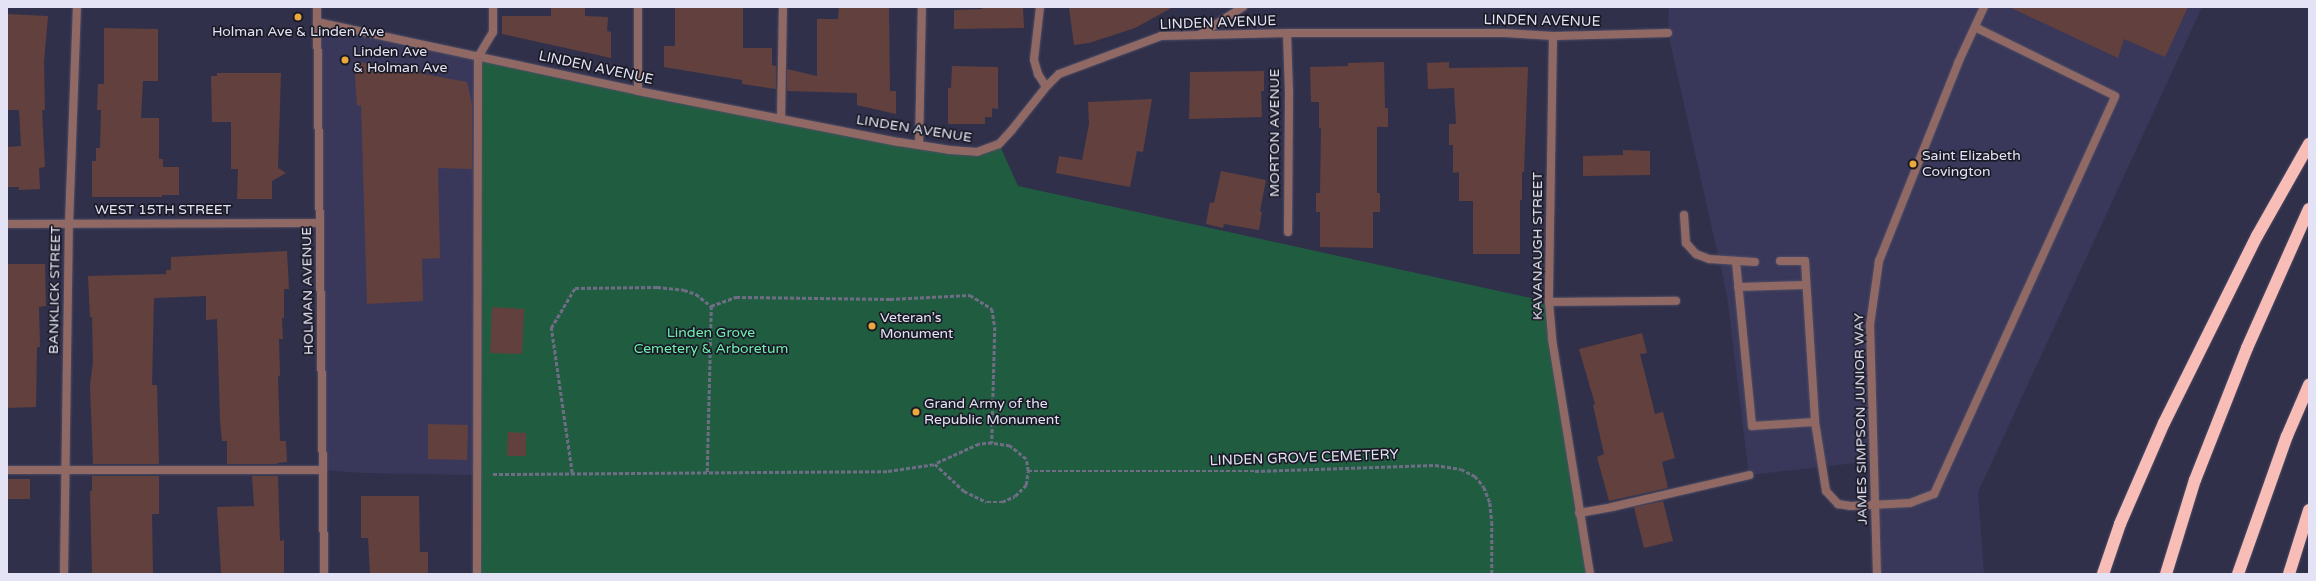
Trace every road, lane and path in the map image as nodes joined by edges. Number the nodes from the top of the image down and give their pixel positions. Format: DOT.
graph roads {
  1 [pos="77,7"];
  2 [pos="317,7"];
  3 [pos="493,7"];
  4 [pos="638,7"];
  5 [pos="783,7"];
  6 [pos="922,7"];
  7 [pos="1040,7"];
  8 [pos="1243,7"];
  9 [pos="1984,7"];
  10 [pos="317,22"];
  11 [pos="1975,27"];
  12 [pos="1287,33"];
  13 [pos="1668,33"];
  14 [pos="1198,35"];
  15 [pos="1553,36"];
  16 [pos="478,57"];
  17 [pos="1046,87"];
  18 [pos="638,91"];
  19 [pos="781,118"];
  20 [pos="2309,144"];
  21 [pos="919,145"];
  22 [pos="2309,209"];
  23 [pos="1684,215"];
  24 [pos="320,223"];
  25 [pos="7,224"];
  26 [pos="70,224"];
  27 [pos="1288,232"];
  28 [pos="1780,261"];
  29 [pos="1736,262"];
  30 [pos="1755,262"];
  31 [pos="1805,285"];
  32 [pos="1738,287"];
  33 [pos="1676,301"];
  34 [pos="1549,302"];
  35 [pos="711,306"];
  36 [pos="2309,385"];
  37 [pos="1815,422"];
  38 [pos="992,443"];
  39 [pos="934,464"];
  40 [pos="7,470"];
  41 [pos="64,470"];
  42 [pos="323,470"];
  43 [pos="1028,471"];
  44 [pos="707,472"];
  45 [pos="572,473"];
  46 [pos="476,474"];
  47 [pos="1749,474"];
  48 [pos="1874,506"];
  49 [pos="2309,510"];
  50 [pos="1579,513"];
  51 [pos="64,574"];
  52 [pos="324,574"];
  53 [pos="477,574"];
  54 [pos="1492,574"];
  55 [pos="1590,574"];
  56 [pos="1877,574"];
  57 [pos="2103,574"];
  58 [pos="2166,574"];
  59 [pos="2238,574"];
  60 [pos="2289,574"];
  1 -- 26 [label="street, BANKLICK STREET"];
  2 -- 10 [label="street, HOLMAN AVENUE"];
  3 -- 16 [label="street"];
  4 -- 18 [label="street"];
  5 -- 19 [label="street"];
  6 -- 21 [label="street"];
  7 -- 17 [label="street"];
  8 -- 14 [label="street"];
  9 -- 11 [label="street, JAMES SIMPSON JUNIOR WAY"];
  10 -- 16 [label="street, LINDEN AVENUE"];
  10 -- 24 [label="street, HOLMAN AVENUE"];
  11 -- 48 [label="street, JAMES SIMPSON JUNIOR WAY"];
  11 -- 48 [label="street"];
  12 -- 14 [label="street, LINDEN AVENUE"];
  12 -- 15 [label="street, LINDEN AVENUE"];
  12 -- 27 [label="street, MORTON AVENUE"];
  13 -- 15 [label="street, LINDEN AVENUE"];
  14 -- 17 [label="street, LINDEN AVENUE"];
  15 -- 34 [label="street, KAVANAUGH STREET"];
  16 -- 18 [label="street, LINDEN AVENUE"];
  16 -- 46 [label="street"];
  17 -- 21 [label="street, LINDEN AVENUE"];
  18 -- 19 [label="street, LINDEN AVENUE"];
  19 -- 21 [label="street, LINDEN AVENUE"];
  20 -- 57 [label="highway"];
  22 -- 58 [label="highway"];
  23 -- 29 [label="street"];
  24 -- 26 [label="street, WEST 15TH STREET"];
  24 -- 42 [label="street, HOLMAN AVENUE"];
  25 -- 26 [label="street, WEST 15TH STREET"];
  26 -- 41 [label="street, BANKLICK STREET"];
  28 -- 31 [label="street"];
  29 -- 30 [label="street"];
  29 -- 32 [label="street"];
  31 -- 32 [label="street"];
  31 -- 37 [label="street"];
  32 -- 37 [label="street"];
  33 -- 34 [label="street"];
  34 -- 50 [label="street, KAVANAUGH STREET"];
  35 -- 38 [label="path"];
  35 -- 44 [label="path"];
  35 -- 45 [label="path"];
  36 -- 59 [label="highway"];
  37 -- 48 [label="street"];
  38 -- 39 [label="path"];
  38 -- 43 [label="path"];
  39 -- 43 [label="path"];
  39 -- 44 [label="path"];
  40 -- 41 [label="street"];
  41 -- 42 [label="street"];
  41 -- 51 [label="street, BANKLICK STREET"];
  42 -- 52 [label="street, HOLMAN AVENUE"];
  43 -- 54 [label="path, LINDEN GROVE CEMETERY"];
  44 -- 45 [label="path"];
  45 -- 46 [label="path"];
  46 -- 53 [label="street"];
  47 -- 50 [label="street"];
  48 -- 56 [label="street, JAMES SIMPSON JUNIOR WAY"];
  49 -- 60 [label="highway"];
  50 -- 55 [label="street, KAVANAUGH STREET"];
}
